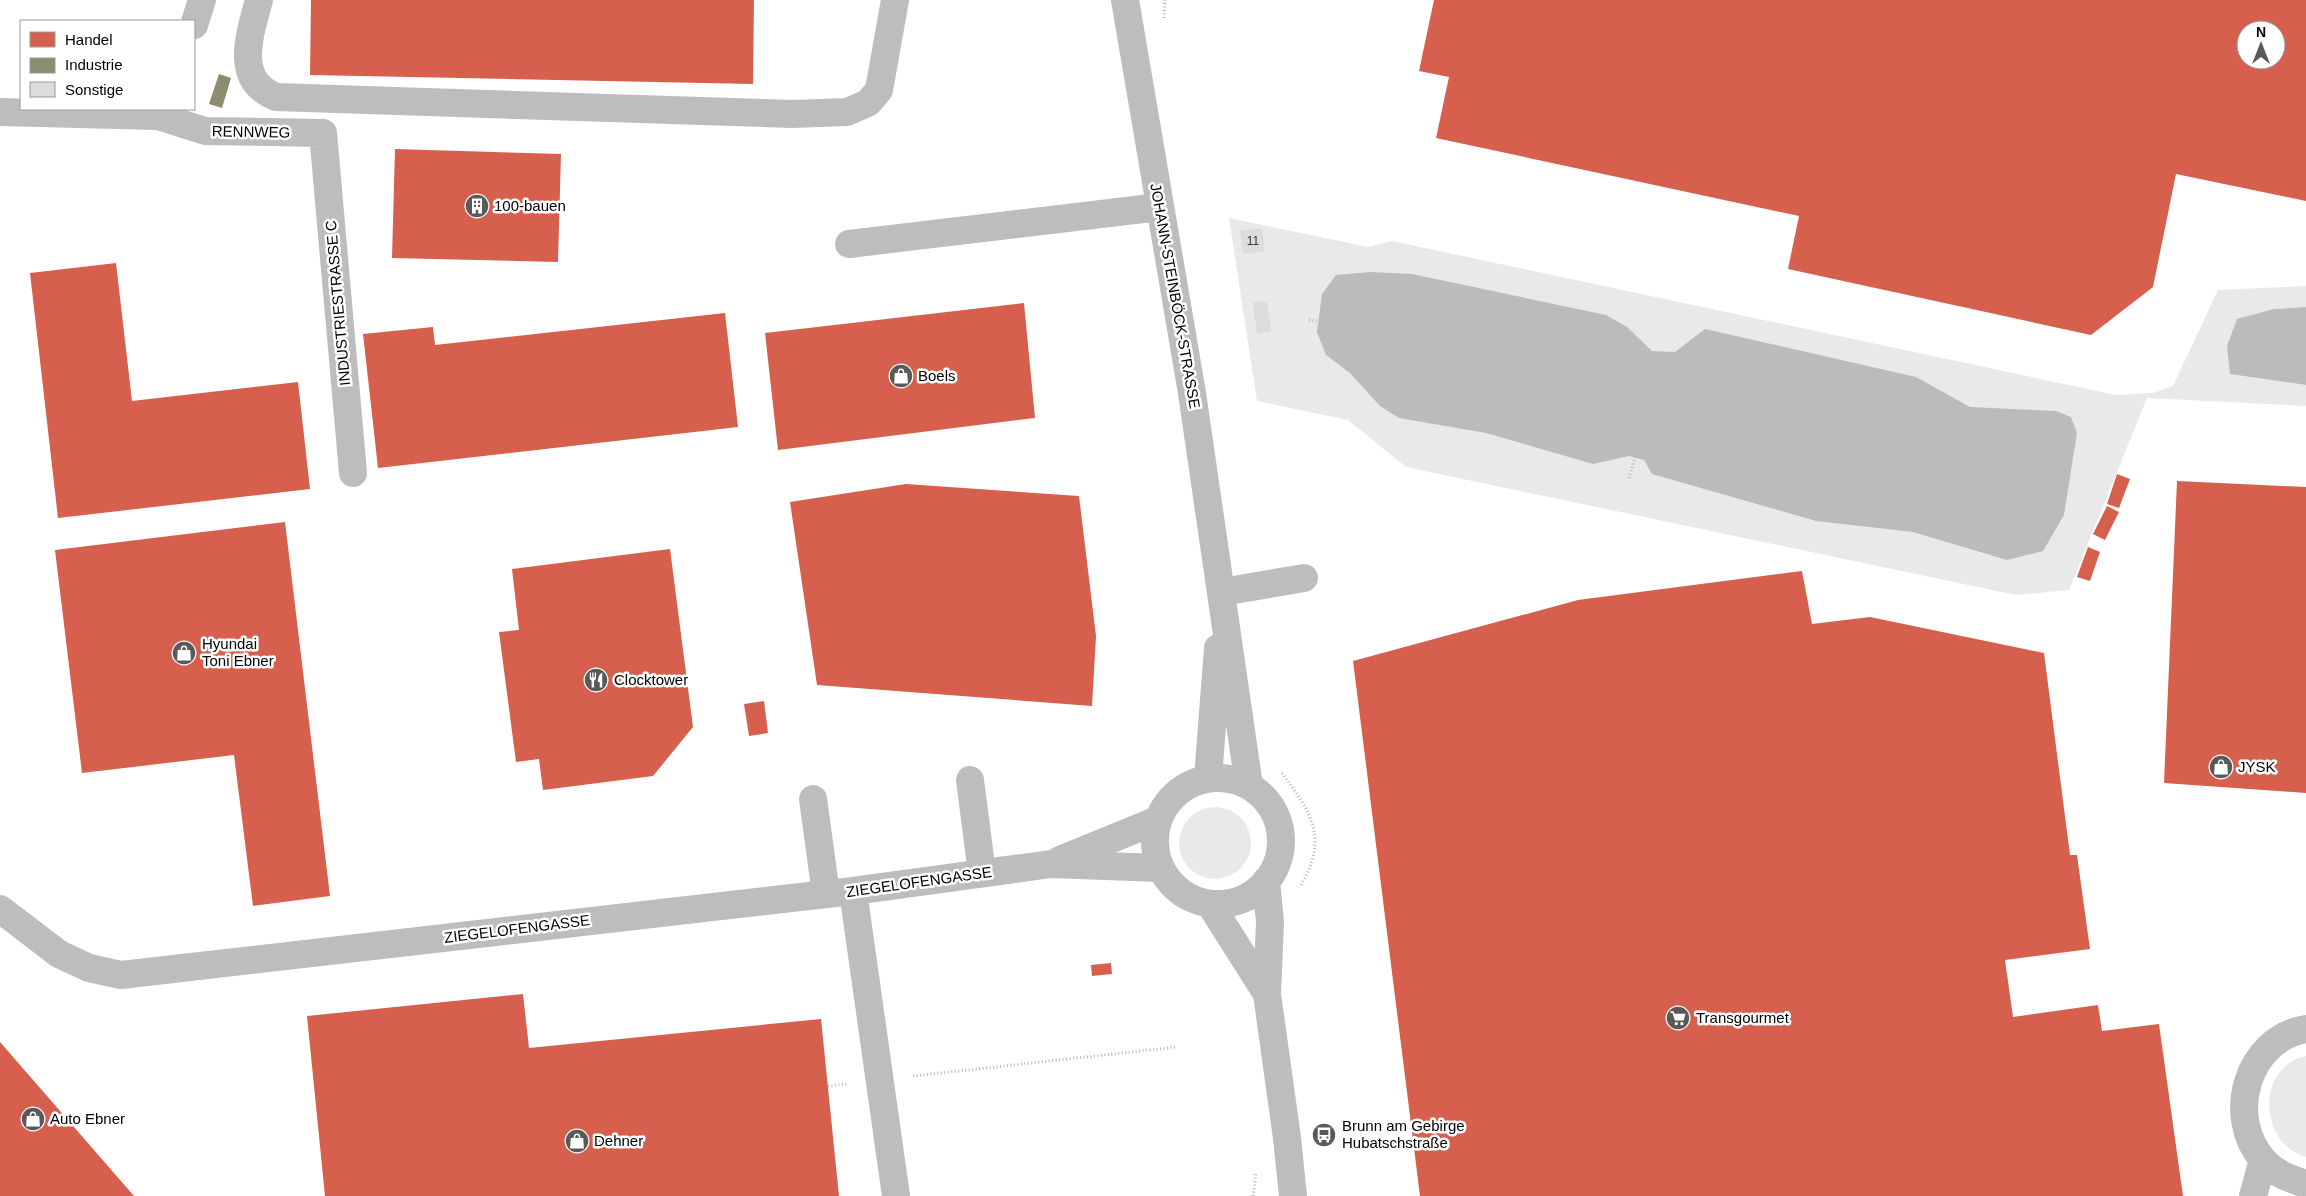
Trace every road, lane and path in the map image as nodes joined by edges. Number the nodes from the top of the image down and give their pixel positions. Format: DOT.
graph roads {
  1 [pos="202,0"];
  2 [pos="259,0"];
  3 [pos="895,0"];
  4 [pos="1125,0"];
  5 [pos="195,22"];
  6 [pos="0,112"];
  7 [pos="159,112"];
  8 [pos="324,133"];
  9 [pos="1160,207"];
  10 [pos="849,244"];
  11 [pos="1309,320"];
  12 [pos="1353,327"];
  13 [pos="1645,425"];
  14 [pos="353,473"];
  15 [pos="1629,478"];
  16 [pos="1304,578"];
  17 [pos="1222,592"];
  18 [pos="1280,770"];
  19 [pos="1208,778"];
  20 [pos="970,780"];
  21 [pos="1249,786"];
  22 [pos="813,799"];
  23 [pos="1158,820"];
  24 [pos="1051,864"];
  25 [pos="1160,868"];
  26 [pos="982,873"];
  27 [pos="1266,881"];
  28 [pos="1299,889"];
  29 [pos="853,891"];
  30 [pos="826,894"];
  31 [pos="1210,904"];
  32 [pos="0,909"];
  33 [pos="1267,994"];
  34 [pos="2306,1029"];
  35 [pos="1176,1047"];
  36 [pos="880,1080"];
  37 [pos="828,1086"];
  38 [pos="2263,1160"];
  39 [pos="2306,1184"];
  40 [pos="2306,1190"];
  41 [pos="896,1196"];
  42 [pos="1292,1196"];
  43 [pos="2253,1196"];
  44 [pos="2302,1196"];
  1 -- 5 [label="street"];
  2 -- 3 [label="street"];
  4 -- 9 [label="street, JOHANN-STEINBÖCK-STRASSE"];
  6 -- 7 [label="street, RENNWEG"];
  7 -- 8 [label="street, RENNWEG"];
  8 -- 14 [label="street, INDUSTRIESTRASSE C"];
  9 -- 10 [label="street"];
  9 -- 17 [label="street, JOHANN-STEINBÖCK-STRASSE"];
  11 -- 12 [label="path"];
  13 -- 15 [label="path"];
  16 -- 17 [label="street"];
  17 -- 19 [label="street, JOHANN-STEINBÖCK-STRASSE"];
  17 -- 21 [label="street, JOHANN-STEINBÖCK-STRASSE"];
  18 -- 28 [label="path"];
  19 -- 21 [label="street"];
  19 -- 23 [label="street"];
  20 -- 26 [label="street"];
  21 -- 27 [label="street"];
  22 -- 30 [label="street"];
  23 -- 24 [label="street, ZIEGELOFENGASSE"];
  23 -- 25 [label="street"];
  24 -- 25 [label="street, ZIEGELOFENGASSE"];
  24 -- 26 [label="street, ZIEGELOFENGASSE"];
  25 -- 31 [label="street"];
  26 -- 29 [label="street, ZIEGELOFENGASSE"];
  27 -- 31 [label="street"];
  27 -- 33 [label="street"];
  29 -- 30 [label="street, ZIEGELOFENGASSE"];
  29 -- 36 [label="street"];
  30 -- 32 [label="street, ZIEGELOFENGASSE"];
  31 -- 33 [label="street"];
  33 -- 42 [label="street"];
  34 -- 38 [label="street"];
  35 -- 36 [label="path"];
  36 -- 37 [label="path"];
  36 -- 41 [label="street"];
  38 -- 39 [label="street"];
  38 -- 43 [label="street"];
  40 -- 44 [label="street"];
}
